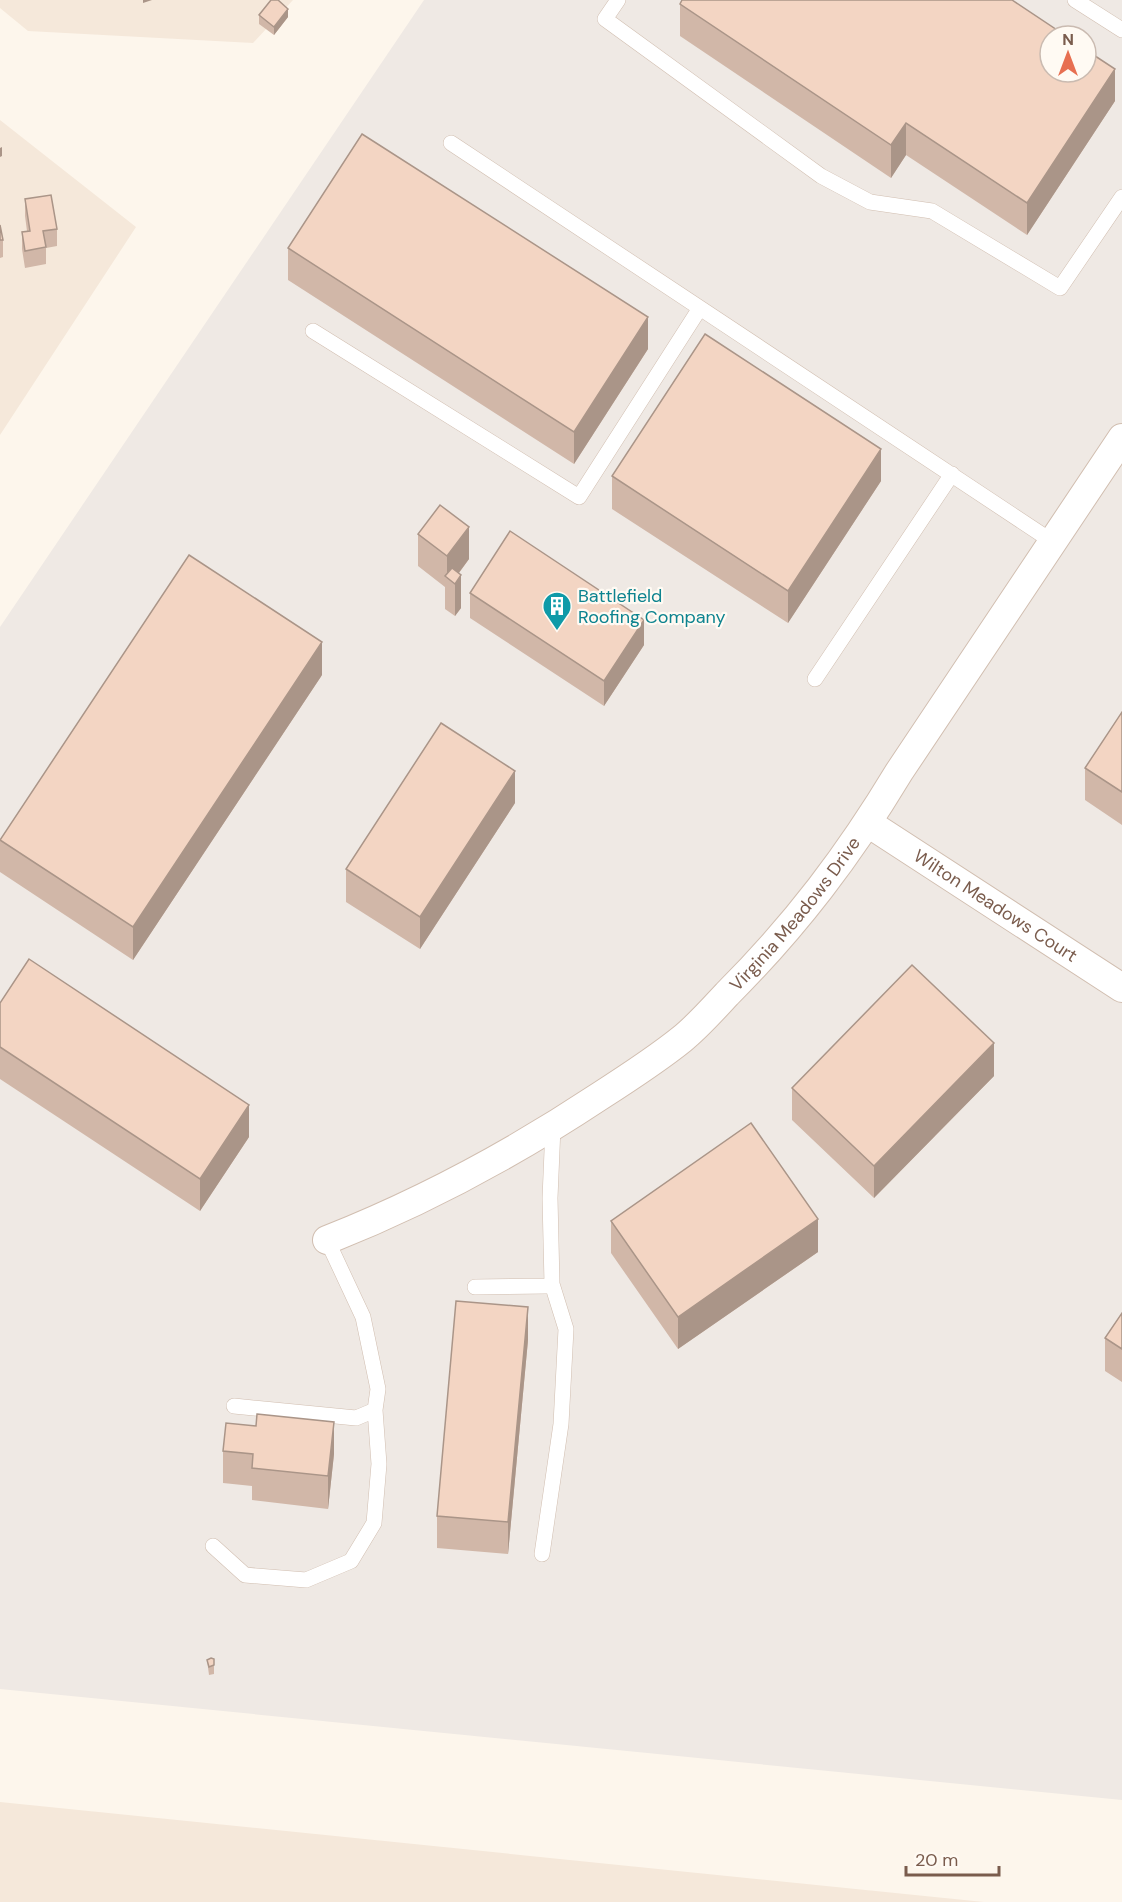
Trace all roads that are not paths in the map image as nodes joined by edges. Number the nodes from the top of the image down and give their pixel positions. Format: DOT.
graph roads {
  1 [pos="618,0"];
  2 [pos="1075,0"];
  3 [pos="1122,30"];
  4 [pos="451,143"];
  5 [pos="1122,197"];
  6 [pos="700,308"];
  7 [pos="314,331"];
  8 [pos="1122,438"];
  9 [pos="952,474"];
  10 [pos="1053,542"];
  11 [pos="815,679"];
  12 [pos="868,823"];
  13 [pos="1122,988"];
  14 [pos="553,1127"];
  15 [pos="327,1240"];
  16 [pos="552,1284"];
  17 [pos="475,1287"];
  18 [pos="234,1406"];
  19 [pos="375,1410"];
  20 [pos="213,1546"];
  21 [pos="542,1554"];
  1 -- 5 [label="lane"];
  2 -- 3 [label="lane"];
  4 -- 6 [label="lane"];
  6 -- 7 [label="lane"];
  6 -- 9 [label="lane"];
  8 -- 10 [label="street, Virginia Meadows Drive"];
  9 -- 10 [label="lane"];
  9 -- 11 [label="lane"];
  10 -- 12 [label="street, Virginia Meadows Drive"];
  12 -- 13 [label="street, Wilton Meadows Court"];
  12 -- 14 [label="street, Virginia Meadows Drive"];
  14 -- 15 [label="street, Virginia Meadows Drive"];
  14 -- 16 [label="lane"];
  15 -- 19 [label="lane"];
  16 -- 17 [label="lane"];
  16 -- 21 [label="lane"];
  18 -- 19 [label="lane"];
  19 -- 20 [label="lane"];
}
